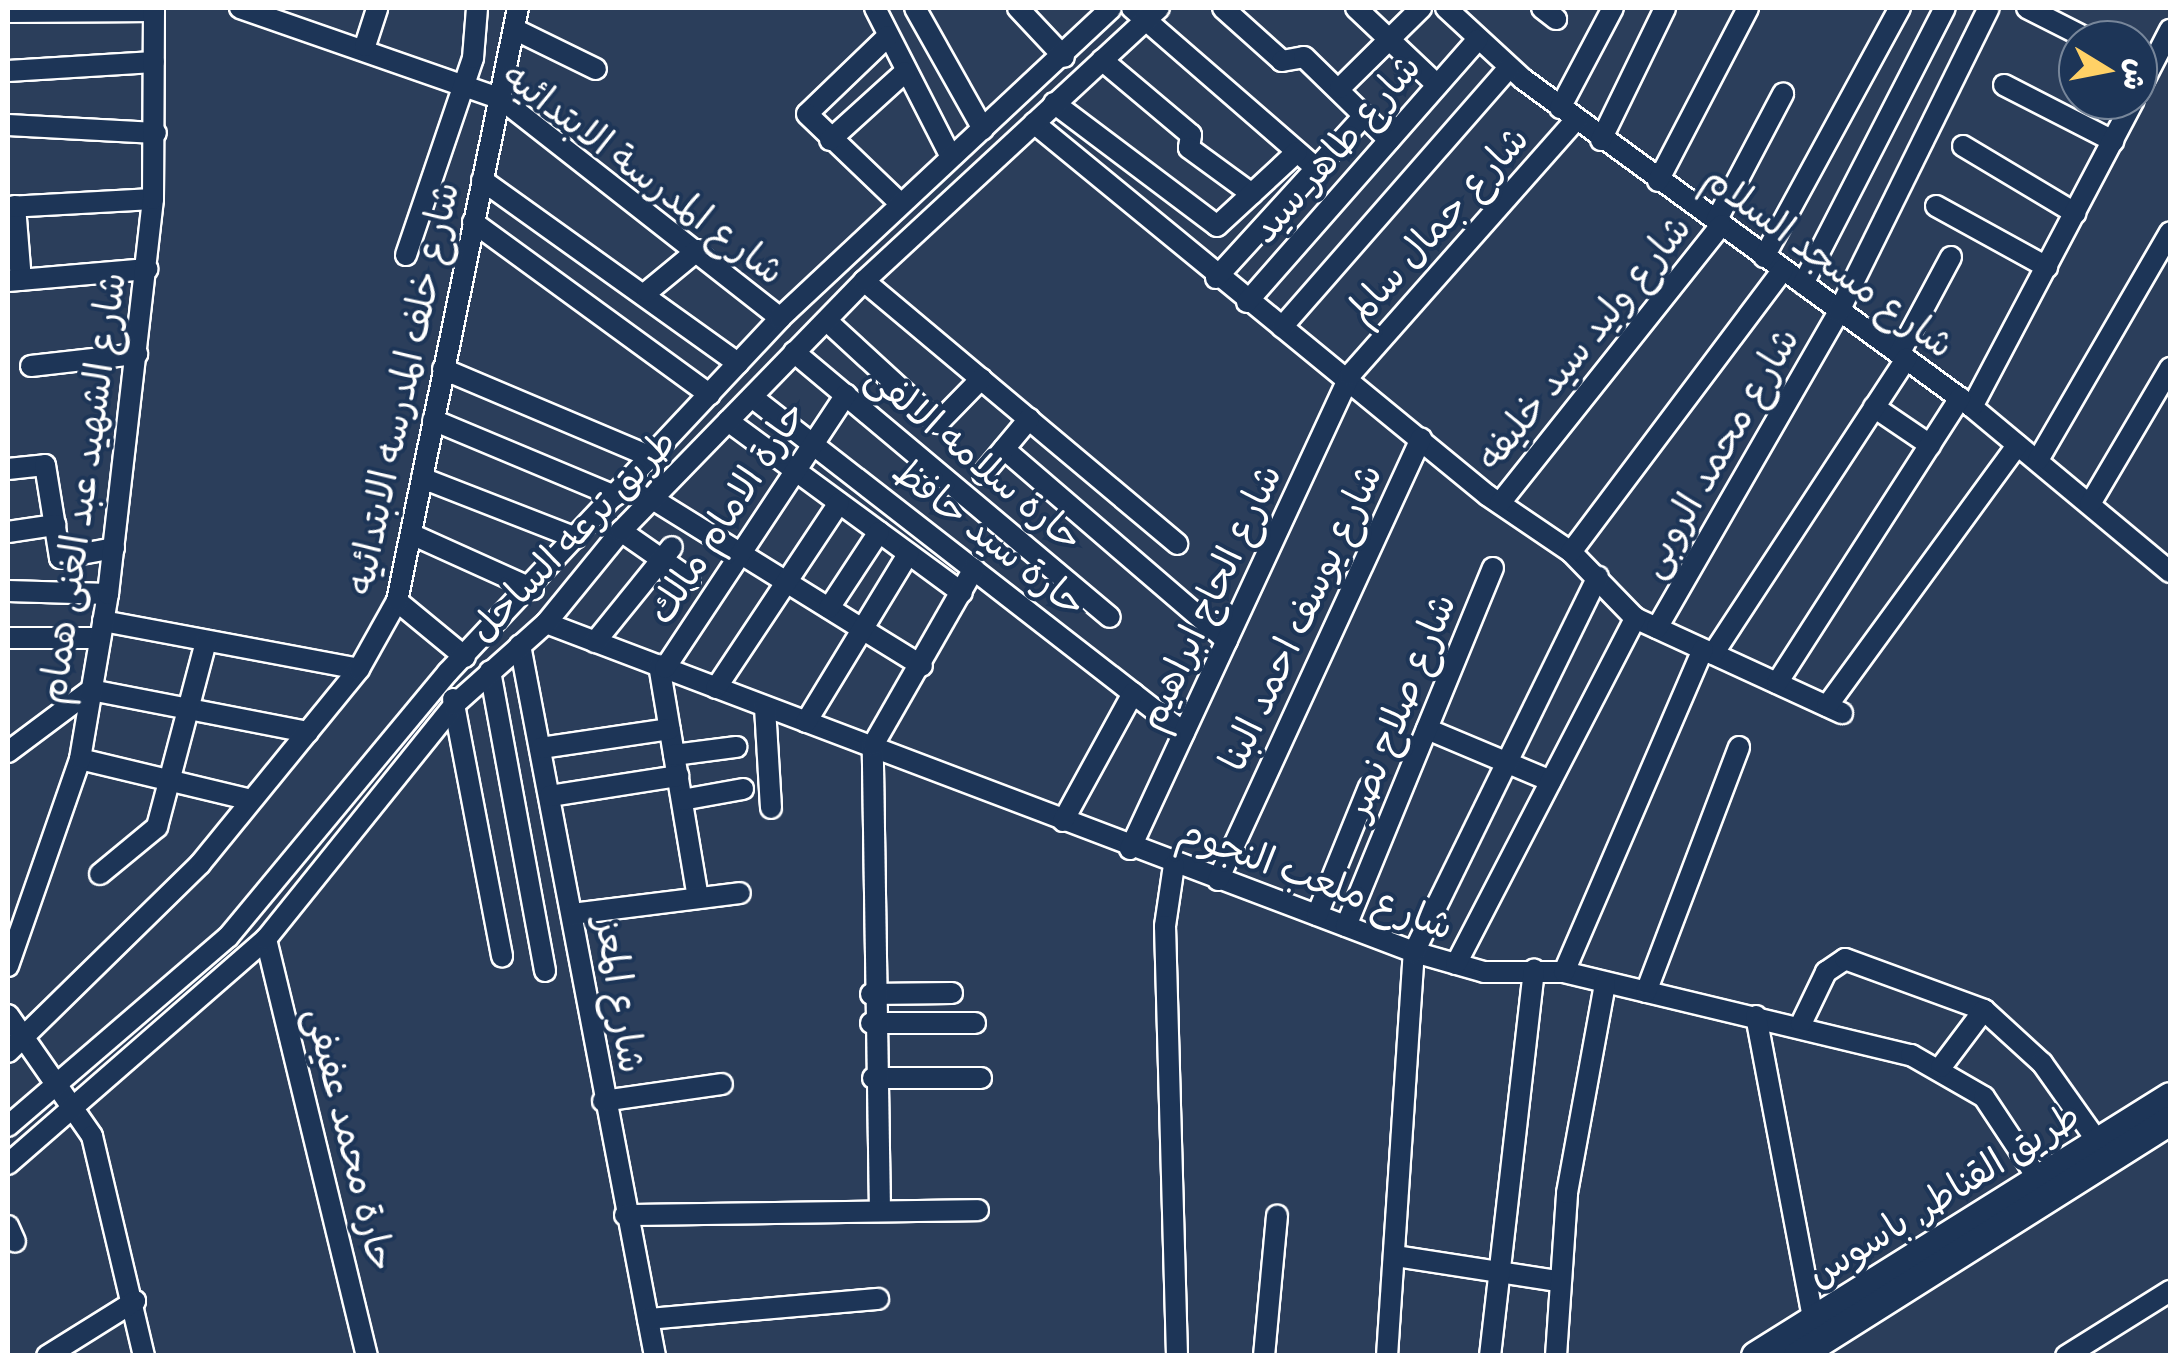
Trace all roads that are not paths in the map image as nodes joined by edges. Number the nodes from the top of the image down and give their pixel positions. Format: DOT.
graph roads {
  1 [pos="240,8"];
  2 [pos="377,8"];
  3 [pos="477,8"];
  4 [pos="518,8"];
  5 [pos="914,8"];
  6 [pos="1018,8"];
  7 [pos="1111,8"];
  8 [pos="1223,8"];
  9 [pos="1356,8"];
  10 [pos="1421,8"];
  11 [pos="1446,8"];
  12 [pos="1614,8"];
  13 [pos="1665,8"];
  14 [pos="1748,8"];
  15 [pos="1900,8"];
  16 [pos="1945,8"];
  17 [pos="1988,8"];
  18 [pos="2027,8"];
  19 [pos="154,9"];
  20 [pos="8,12"];
  21 [pos="270,12"];
  22 [pos="1145,12"];
  23 [pos="883,17"];
  24 [pos="2058,24"];
  25 [pos="514,30"];
  26 [pos="1388,40"];
  27 [pos="1477,40"];
  28 [pos="365,46"];
  29 [pos="1064,57"];
  30 [pos="1102,60"];
  31 [pos="154,62"];
  32 [pos="1509,68"];
  33 [pos="596,69"];
  34 [pos="8,72"];
  35 [pos="905,72"];
  36 [pos="462,84"];
  37 [pos="1437,85"];
  38 [pos="2004,85"];
  39 [pos="1340,88"];
  40 [pos="1782,94"];
  41 [pos="501,100"];
  42 [pos="1054,104"];
  43 [pos="1568,114"];
  44 [pos="1363,117"];
  45 [pos="2123,120"];
  46 [pos="1034,123"];
  47 [pos="8,125"];
  48 [pos="983,129"];
  49 [pos="156,133"];
  50 [pos="830,140"];
  51 [pos="1389,140"];
  52 [pos="1601,140"];
  53 [pos="2112,141"];
  54 [pos="1963,146"];
  55 [pos="1297,152"];
  56 [pos="950,158"];
  57 [pos="1322,162"];
  58 [pos="1356,178"];
  59 [pos="482,180"];
  60 [pos="1658,181"];
  61 [pos="1252,194"];
  62 [pos="153,199"];
  63 [pos="901,204"];
  64 [pos="11,206"];
  65 [pos="1936,206"];
  66 [pos="2075,213"];
  67 [pos="473,222"];
  68 [pos="1718,223"];
  69 [pos="2170,232"];
  70 [pos="698,250"];
  71 [pos="406,255"];
  72 [pos="1764,256"];
  73 [pos="1951,257"];
  74 [pos="2047,267"];
  75 [pos="148,269"];
  76 [pos="1783,270"];
  77 [pos="1216,278"];
  78 [pos="14,280"];
  79 [pos="864,281"];
  80 [pos="1803,284"];
  81 [pos="647,292"];
  82 [pos="1247,302"];
  83 [pos="1839,311"];
  84 [pos="780,318"];
  85 [pos="827,321"];
  86 [pos="1282,327"];
  87 [pos="794,352"];
  88 [pos="137,354"];
  89 [pos="1902,356"];
  90 [pos="738,364"];
  91 [pos="31,366"];
  92 [pos="2170,368"];
  93 [pos="443,369"];
  94 [pos="1350,374"];
  95 [pos="981,380"];
  96 [pos="710,395"];
  97 [pos="846,395"];
  98 [pos="752,397"];
  99 [pos="1966,402"];
  100 [pos="1874,407"];
  101 [pos="1028,419"];
  102 [pos="433,420"];
  103 [pos="728,422"];
  104 [pos="1422,438"];
  105 [pos="810,442"];
  106 [pos="2017,444"];
  107 [pos="1930,445"];
  108 [pos="1004,449"];
  109 [pos="651,457"];
  110 [pos="2038,460"];
  111 [pos="791,468"];
  112 [pos="8,469"];
  113 [pos="983,474"];
  114 [pos="422,478"];
  115 [pos="621,489"];
  116 [pos="652,499"];
  117 [pos="839,503"];
  118 [pos="1500,503"];
  119 [pos="2090,504"];
  120 [pos="54,525"];
  121 [pos="621,531"];
  122 [pos="8,532"];
  123 [pos="879,532"];
  124 [pos="410,534"];
  125 [pos="576,538"];
  126 [pos="1177,544"];
  127 [pos="114,548"];
  128 [pos="738,552"];
  129 [pos="1572,552"];
  130 [pos="667,553"];
  131 [pos="908,554"];
  132 [pos="2167,560"];
  133 [pos="1494,568"];
  134 [pos="974,569"];
  135 [pos="1598,578"];
  136 [pos="690,579"];
  137 [pos="783,580"];
  138 [pos="533,589"];
  139 [pos="8,591"];
  140 [pos="962,593"];
  141 [pos="108,594"];
  142 [pos="398,601"];
  143 [pos="829,608"];
  144 [pos="1110,617"];
  145 [pos="1635,618"];
  146 [pos="546,623"];
  147 [pos="1656,628"];
  148 [pos="862,629"];
  149 [pos="102,630"];
  150 [pos="8,638"];
  151 [pos="206,641"];
  152 [pos="1227,641"];
  153 [pos="595,642"];
  154 [pos="520,644"];
  155 [pos="1708,652"];
  156 [pos="465,657"];
  157 [pos="922,666"];
  158 [pos="662,667"];
  159 [pos="359,669"];
  160 [pos="490,671"];
  161 [pos="448,672"];
  162 [pos="1777,683"];
  163 [pos="716,688"];
  164 [pos="91,690"];
  165 [pos="1134,693"];
  166 [pos="454,705"];
  167 [pos="765,707"];
  168 [pos="187,712"];
  169 [pos="806,722"];
  170 [pos="670,729"];
  171 [pos="1427,729"];
  172 [pos="308,732"];
  173 [pos="1184,733"];
  174 [pos="872,745"];
  175 [pos="736,747"];
  176 [pos="1739,747"];
  177 [pos="541,748"];
  178 [pos="8,752"];
  179 [pos="80,759"];
  180 [pos="1507,762"];
  181 [pos="676,765"];
  182 [pos="170,780"];
  183 [pos="1551,780"];
  184 [pos="1368,786"];
  185 [pos="743,789"];
  186 [pos="550,796"];
  187 [pos="251,800"];
  188 [pos="682,800"];
  189 [pos="771,808"];
  190 [pos="1064,821"];
  191 [pos="1130,849"];
  192 [pos="1174,864"];
  193 [pos="100,874"];
  194 [pos="1218,880"];
  195 [pos="740,892"];
  196 [pos="698,898"];
  197 [pos="572,914"];
  198 [pos="1316,915"];
  199 [pos="1346,926"];
  200 [pos="266,939"];
  201 [pos="1414,952"];
  202 [pos="502,956"];
  203 [pos="1456,964"];
  204 [pos="8,966"];
  205 [pos="1534,968"];
  206 [pos="544,971"];
  207 [pos="1564,972"];
  208 [pos="1605,983"];
  209 [pos="1646,992"];
  210 [pos="952,993"];
  211 [pos="871,994"];
  212 [pos="1984,1010"];
  213 [pos="8,1015"];
  214 [pos="1756,1016"];
  215 [pos="870,1023"];
  216 [pos="975,1023"];
  217 [pos="1800,1024"];
  218 [pos="26,1037"];
  219 [pos="8,1052"];
  220 [pos="1941,1067"];
  221 [pos="873,1078"];
  222 [pos="981,1078"];
  223 [pos="60,1080"];
  224 [pos="722,1084"];
  225 [pos="2170,1097"];
  226 [pos="603,1101"];
  227 [pos="75,1104"];
  228 [pos="2170,1121"];
  229 [pos="8,1126"];
  230 [pos="2098,1142"];
  231 [pos="8,1164"];
  232 [pos="2039,1180"];
  233 [pos="978,1210"];
  234 [pos="880,1211"];
  235 [pos="625,1215"];
  236 [pos="1277,1216"];
  237 [pos="1394,1256"];
  238 [pos="1496,1271"];
  239 [pos="1556,1282"];
  240 [pos="878,1299"];
  241 [pos="2168,1299"];
  242 [pos="135,1301"];
  243 [pos="648,1319"];
  244 [pos="1813,1319"];
  245 [pos="47,1356"];
  246 [pos="144,1356"];
  247 [pos="367,1356"];
  248 [pos="655,1356"];
  249 [pos="1176,1356"];
  250 [pos="1264,1356"];
  251 [pos="1387,1356"];
  252 [pos="1490,1356"];
  253 [pos="1556,1356"];
  254 [pos="1756,1356"];
  255 [pos="1798,1356"];
  256 [pos="2066,1356"];
  1 -- 21 [label="street, شارع المدرسة الابتدائيه"];
  2 -- 28 [label="street"];
  3 -- 36 [label="street"];
  4 -- 25 [label="street, شارع خلف المدرسه الابتدائيه"];
  5 -- 48 [label="street"];
  6 -- 29 [label="street"];
  7 -- 29 [label="street, طريق ترعه الساحل"];
  8 -- 39 [label="street"];
  9 -- 26 [label="street"];
  10 -- 26 [label="street"];
  11 -- 27 [label="street, شارع مسجد السلام"];
  12 -- 43 [label="street, شارع جمال سالم"];
  13 -- 52 [label="street"];
  14 -- 60 [label="street"];
  15 -- 72 [label="street"];
  16 -- 80 [label="street"];
  17 -- 83 [label="street, شارع محمد الروبى"];
  18 -- 24 [label="street"];
  19 -- 20 [label="street"];
  19 -- 31 [label="street, شارع الشهيد عبد الغنى همام"];
  21 -- 28 [label="street, شارع المدرسة الابتدائيه"];
  22 -- 30 [label="street, طريق ترعه الساحل"];
  22 -- 55 [label="street"];
  23 -- 35 [label="street"];
  23 -- 50 [label="street"];
  25 -- 33 [label="street"];
  25 -- 41 [label="street, شارع خلف المدرسه الابتدائيه"];
  26 -- 37 [label="street"];
  26 -- 39 [label="street"];
  27 -- 32 [label="street, شارع مسجد السلام"];
  27 -- 37 [label="street, شارع طاهر سيد"];
  28 -- 36 [label="street, شارع المدرسة الابتدائيه"];
  29 -- 48 [label="street, طريق ترعه الساحل"];
  30 -- 42 [label="street, طريق ترعه الساحل"];
  30 -- 61 [label="street"];
  31 -- 34 [label="street"];
  31 -- 49 [label="street, شارع الشهيد عبد الغنى همام"];
  32 -- 43 [label="street, شارع مسجد السلام"];
  32 -- 86 [label="street"];
  35 -- 50 [label="street"];
  35 -- 56 [label="street"];
  36 -- 41 [label="street, شارع المدرسة الابتدائيه"];
  36 -- 71 [label="street"];
  37 -- 51 [label="street, شارع طاهر سيد"];
  38 -- 53 [label="street"];
  39 -- 44 [label="street"];
  40 -- 68 [label="street, شارع وليد سيد خليفه"];
  41 -- 59 [label="street, شارع خلف المدرسه الابتدائيه"];
  41 -- 70 [label="street, شارع المدرسة الابتدائيه"];
  42 -- 46 [label="street, طريق ترعه الساحل"];
  42 -- 61 [label="street"];
  43 -- 52 [label="street, شارع مسجد السلام"];
  43 -- 94 [label="street, شارع جمال سالم"];
  44 -- 51 [label="street"];
  44 -- 57 [label="street"];
  45 -- 53 [label="street"];
  46 -- 77 [label="street"];
  46 -- 79 [label="street, طريق ترعه الساحل"];
  47 -- 49 [label="street"];
  48 -- 56 [label="street, طريق ترعه الساحل"];
  49 -- 62 [label="street, شارع الشهيد عبد الغنى همام"];
  50 -- 63 [label="street"];
  51 -- 58 [label="street, شارع طاهر سيد"];
  52 -- 60 [label="street, شارع مسجد السلام"];
  53 -- 66 [label="street"];
  54 -- 66 [label="street"];
  55 -- 57 [label="street"];
  55 -- 61 [label="street"];
  56 -- 63 [label="street, طريق ترعه الساحل"];
  57 -- 58 [label="street"];
  57 -- 77 [label="street"];
  58 -- 82 [label="street, شارع طاهر سيد"];
  59 -- 67 [label="street, شارع خلف المدرسه الابتدائيه"];
  59 -- 81 [label="street"];
  60 -- 68 [label="street, شارع مسجد السلام"];
  62 -- 64 [label="street"];
  62 -- 75 [label="street, شارع الشهيد عبد الغنى همام"];
  63 -- 84 [label="street, طريق ترعه الساحل"];
  64 -- 78 [label="street"];
  65 -- 74 [label="street"];
  66 -- 74 [label="street"];
  67 -- 93 [label="street, شارع خلف المدرسه الابتدائيه"];
  67 -- 96 [label="street"];
  68 -- 72 [label="street, شارع مسجد السلام"];
  68 -- 118 [label="street, شارع وليد سيد خليفه"];
  69 -- 110 [label="street"];
  70 -- 81 [label="street"];
  70 -- 84 [label="street, شارع المدرسة الابتدائيه"];
  72 -- 76 [label="street, شارع مسجد السلام"];
  73 -- 89 [label="street"];
  74 -- 99 [label="street"];
  75 -- 78 [label="street"];
  75 -- 88 [label="street, شارع الشهيد عبد الغنى همام"];
  76 -- 80 [label="street, شارع مسجد السلام"];
  76 -- 129 [label="street"];
  77 -- 82 [label="street"];
  79 -- 85 [label="street, طريق ترعه الساحل"];
  79 -- 95 [label="street"];
  80 -- 83 [label="street, شارع مسجد السلام"];
  81 -- 90 [label="street"];
  82 -- 86 [label="street"];
  83 -- 89 [label="street, شارع مسجد السلام"];
  83 -- 147 [label="street, شارع محمد الروبى"];
  84 -- 90 [label="street, طريق ترعه الساحل"];
  85 -- 87 [label="street, طريق ترعه الساحل"];
  85 -- 95 [label="street"];
  86 -- 94 [label="street"];
  87 -- 97 [label="street, حارة سلامه الالفى"];
  87 -- 98 [label="street, طريق ترعه الساحل"];
  88 -- 91 [label="street"];
  88 -- 127 [label="street, شارع الشهيد عبد الغنى همام"];
  89 -- 99 [label="street, شارع مسجد السلام"];
  89 -- 100 [label="street"];
  90 -- 96 [label="street, طريق ترعه الساحل"];
  92 -- 119 [label="street"];
  93 -- 102 [label="street, شارع خلف المدرسه الابتدائيه"];
  93 -- 109 [label="street"];
  94 -- 104 [label="street"];
  94 -- 152 [label="street, شارع الحاج ابراهيم"];
  95 -- 101 [label="street"];
  96 -- 109 [label="street, طريق ترعه الساحل"];
  97 -- 105 [label="street, حارة الامام مالك"];
  97 -- 144 [label="street, حارة سلامه الالفى"];
  98 -- 103 [label="street, طريق ترعه الساحل"];
  98 -- 105 [label="street, حارة سيد حافظ"];
  99 -- 106 [label="street, شارع مسجد السلام"];
  99 -- 107 [label="street"];
  100 -- 107 [label="street"];
  100 -- 155 [label="street"];
  101 -- 108 [label="street"];
  101 -- 126 [label="street"];
  102 -- 114 [label="street, شارع خلف المدرسه الابتدائيه"];
  102 -- 115 [label="street"];
  103 -- 111 [label="street"];
  103 -- 116 [label="street, طريق ترعه الساحل"];
  104 -- 118 [label="street"];
  104 -- 194 [label="street, شارع يوسف احمد البنا"];
  105 -- 111 [label="street, حارة الامام مالك"];
  105 -- 134 [label="street, حارة سيد حافظ"];
  106 -- 110 [label="street, شارع مسجد السلام"];
  106 -- 162 [label="street"];
  107 -- 162 [label="street"];
  108 -- 113 [label="street"];
  108 -- 152 [label="street"];
  109 -- 115 [label="street, طريق ترعه الساحل"];
  110 -- 119 [label="street, شارع مسجد السلام"];
  111 -- 117 [label="street"];
  111 -- 128 [label="street, حارة الامام مالك"];
  112 -- 120 [label="street"];
  114 -- 124 [label="street, شارع خلف المدرسه الابتدائيه"];
  114 -- 125 [label="street"];
  115 -- 116 [label="street"];
  115 -- 125 [label="street, طريق ترعه الساحل"];
  116 -- 121 [label="street, طريق ترعه الساحل"];
  116 -- 128 [label="street"];
  117 -- 123 [label="street"];
  117 -- 137 [label="street"];
  118 -- 129 [label="street"];
  119 -- 132 [label="street, شارع مسجد السلام"];
  120 -- 122 [label="street"];
  120 -- 127 [label="street"];
  121 -- 130 [label="street"];
  121 -- 146 [label="street, طريق ترعه الساحل"];
  123 -- 131 [label="street"];
  123 -- 143 [label="street"];
  124 -- 138 [label="street"];
  124 -- 142 [label="street, شارع خلف المدرسه الابتدائيه"];
  125 -- 138 [label="street, طريق ترعه الساحل"];
  127 -- 141 [label="street, شارع الشهيد عبد الغنى همام"];
  128 -- 137 [label="street"];
  128 -- 158 [label="street, حارة الامام مالك"];
  129 -- 135 [label="street"];
  130 -- 136 [label="street"];
  130 -- 153 [label="street"];
  131 -- 140 [label="street"];
  131 -- 148 [label="street"];
  133 -- 171 [label="street, شارع صلاح نصر"];
  134 -- 140 [label="street"];
  134 -- 165 [label="street, حارة سيد حافظ"];
  135 -- 145 [label="street"];
  135 -- 180 [label="street"];
  137 -- 143 [label="street"];
  137 -- 163 [label="street"];
  138 -- 156 [label="street, طريق ترعه الساحل"];
  139 -- 141 [label="street"];
  140 -- 157 [label="street"];
  141 -- 149 [label="street, شارع الشهيد عبد الغنى همام"];
  142 -- 156 [label="street"];
  142 -- 159 [label="street, شارع خلف المدرسه الابتدائيه"];
  143 -- 148 [label="street"];
  145 -- 147 [label="street"];
  145 -- 183 [label="street"];
  146 -- 153 [label="street, شارع ملعب النجوم"];
  146 -- 154 [label="street, طريق ترعه الساحل"];
  147 -- 155 [label="street"];
  148 -- 157 [label="street"];
  148 -- 169 [label="street"];
  149 -- 150 [label="street"];
  149 -- 151 [label="street"];
  149 -- 164 [label="street, شارع الشهيد عبد الغنى همام"];
  151 -- 159 [label="street"];
  151 -- 168 [label="street"];
  152 -- 173 [label="street, شارع الحاج ابراهيم"];
  153 -- 158 [label="street, شارع ملعب النجوم"];
  154 -- 160 [label="street, طريق ترعه الساحل"];
  154 -- 177 [label="street, شارع المعز"];
  155 -- 162 [label="street"];
  155 -- 207 [label="street"];
  156 -- 161 [label="street, طريق ترعه الساحل"];
  157 -- 174 [label="street"];
  158 -- 163 [label="street, شارع ملعب النجوم"];
  158 -- 170 [label="street"];
  159 -- 172 [label="street, شارع خلف المدرسه الابتدائيه"];
  160 -- 166 [label="street, طريق ترعه الساحل"];
  160 -- 206 [label="street"];
  161 -- 166 [label="street"];
  161 -- 223 [label="street, طريق ترعه الساحل"];
  163 -- 167 [label="street, شارع ملعب النجوم"];
  164 -- 168 [label="street"];
  164 -- 178 [label="street"];
  164 -- 179 [label="street, شارع الشهيد عبد الغنى همام"];
  165 -- 173 [label="street, حارة سيد حافظ"];
  165 -- 190 [label="street"];
  166 -- 200 [label="street, طريق ترعه الساحل"];
  166 -- 202 [label="street"];
  167 -- 169 [label="street, شارع ملعب النجوم"];
  167 -- 189 [label="street"];
  168 -- 172 [label="street"];
  168 -- 182 [label="street"];
  169 -- 174 [label="street, شارع ملعب النجوم"];
  170 -- 177 [label="street"];
  170 -- 181 [label="street"];
  171 -- 180 [label="street"];
  171 -- 199 [label="street, شارع صلاح نصر"];
  172 -- 187 [label="street, شارع خلف المدرسه الابتدائيه"];
  173 -- 191 [label="street, شارع الحاج ابراهيم"];
  174 -- 190 [label="street, شارع ملعب النجوم"];
  174 -- 211 [label="street"];
  175 -- 181 [label="street"];
  176 -- 209 [label="street"];
  177 -- 186 [label="street, شارع المعز"];
  179 -- 182 [label="street"];
  179 -- 204 [label="street, شارع الشهيد عبد الغنى همام"];
  180 -- 183 [label="street"];
  180 -- 201 [label="street"];
  181 -- 186 [label="street"];
  181 -- 188 [label="street"];
  182 -- 187 [label="street"];
  182 -- 193 [label="street"];
  183 -- 203 [label="street"];
  184 -- 198 [label="street"];
  185 -- 188 [label="street"];
  186 -- 197 [label="street, شارع المعز"];
  187 -- 218 [label="street, شارع خلف المدرسه الابتدائيه"];
  188 -- 196 [label="street"];
  190 -- 191 [label="street, شارع ملعب النجوم"];
  191 -- 192 [label="street, شارع ملعب النجوم"];
  192 -- 194 [label="street, شارع ملعب النجوم"];
  192 -- 249 [label="street"];
  194 -- 198 [label="street, شارع ملعب النجوم"];
  195 -- 196 [label="street"];
  196 -- 197 [label="street"];
  197 -- 226 [label="street, شارع المعز"];
  198 -- 199 [label="street, شارع ملعب النجوم"];
  199 -- 201 [label="street, شارع ملعب النجوم"];
  200 -- 227 [label="street, طريق ترعه الساحل"];
  200 -- 247 [label="street, حارة محمد عفيفى"];
  201 -- 203 [label="street, شارع ملعب النجوم"];
  201 -- 237 [label="street"];
  203 -- 205 [label="street, شارع ملعب النجوم"];
  205 -- 207 [label="street, شارع ملعب النجوم"];
  205 -- 238 [label="street"];
  207 -- 208 [label="street, شارع ملعب النجوم"];
  208 -- 209 [label="street, شارع ملعب النجوم"];
  208 -- 239 [label="street"];
  209 -- 214 [label="street, شارع ملعب النجوم"];
  210 -- 211 [label="street"];
  211 -- 215 [label="street"];
  212 -- 217 [label="street"];
  212 -- 220 [label="street"];
  212 -- 230 [label="street"];
  213 -- 218 [label="street"];
  214 -- 217 [label="street, شارع ملعب النجوم"];
  214 -- 244 [label="street"];
  215 -- 216 [label="street"];
  215 -- 221 [label="street"];
  217 -- 220 [label="street, شارع ملعب النجوم"];
  218 -- 219 [label="street, شارع خلف المدرسه الابتدائيه"];
  218 -- 223 [label="street"];
  220 -- 232 [label="street, شارع ملعب النجوم"];
  221 -- 222 [label="street"];
  221 -- 234 [label="street"];
  223 -- 227 [label="street"];
  223 -- 229 [label="street, طريق ترعه الساحل"];
  224 -- 226 [label="street"];
  225 -- 230 [label="main road, طريق القناطر, باسوس"];
  226 -- 235 [label="street, شارع المعز"];
  227 -- 231 [label="street, طريق ترعه الساحل"];
  227 -- 242 [label="street"];
  228 -- 255 [label="main road, طريق القناطر, باسوس"];
  230 -- 232 [label="main road, طريق القناطر, باسوس"];
  232 -- 244 [label="main road, طريق القناطر, باسوس"];
  233 -- 234 [label="street"];
  234 -- 235 [label="street"];
  235 -- 243 [label="street, شارع المعز"];
  236 -- 250 [label="street"];
  237 -- 238 [label="street"];
  237 -- 251 [label="street"];
  238 -- 239 [label="street"];
  238 -- 252 [label="street"];
  239 -- 253 [label="street"];
  240 -- 243 [label="street"];
  241 -- 256 [label="street"];
  242 -- 245 [label="street"];
  242 -- 246 [label="street"];
  243 -- 248 [label="street, شارع المعز"];
  244 -- 254 [label="main road, طريق القناطر, باسوس"];
}
